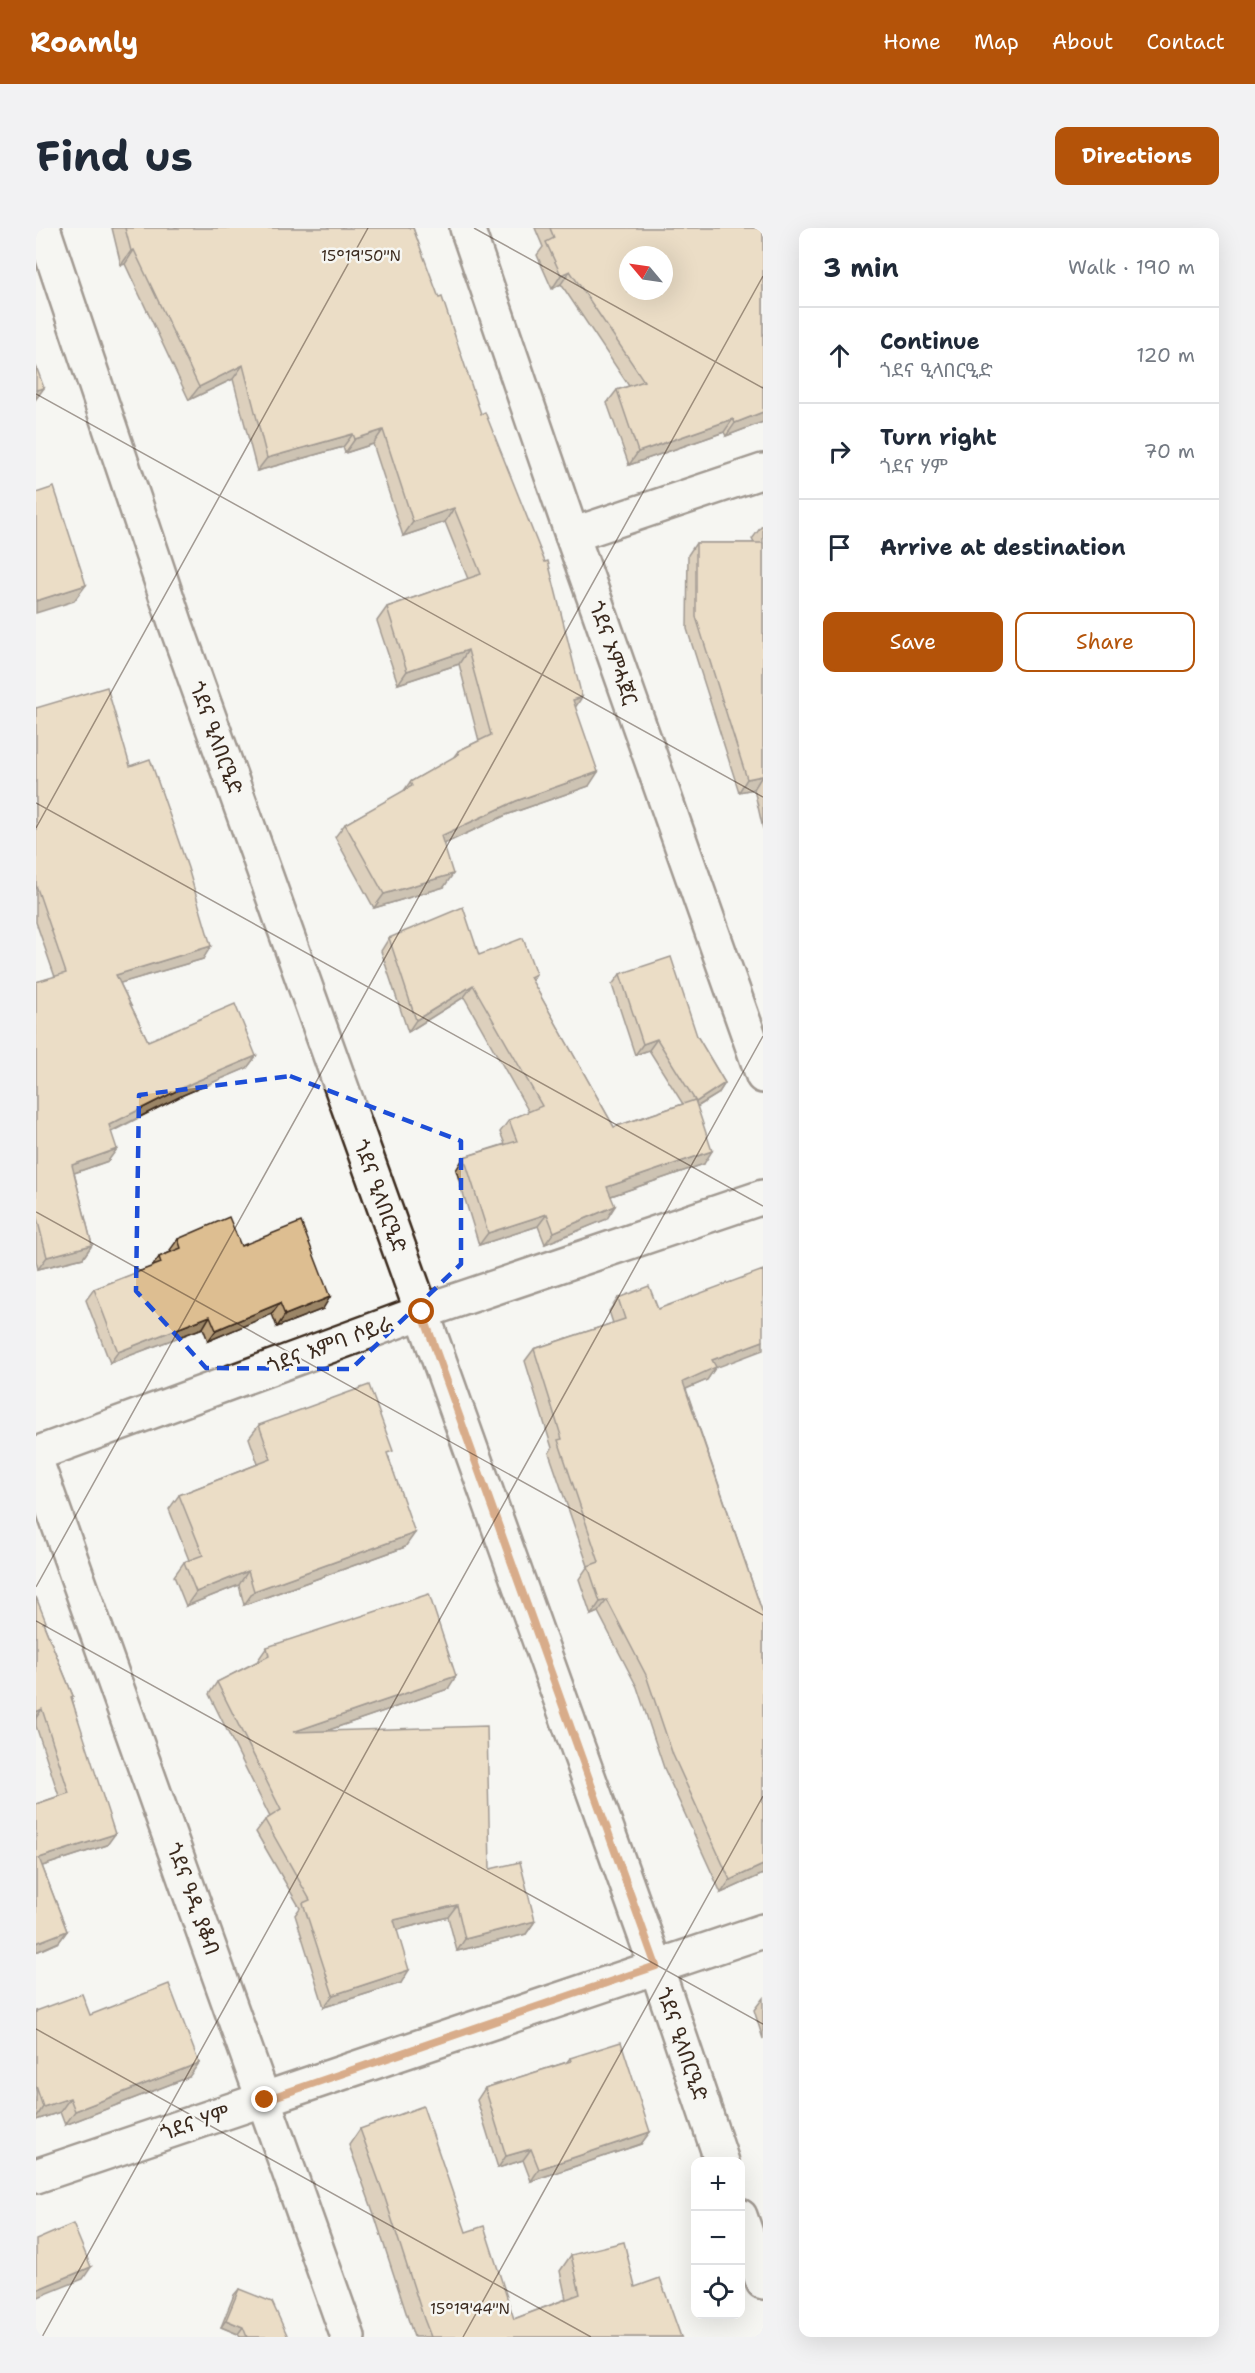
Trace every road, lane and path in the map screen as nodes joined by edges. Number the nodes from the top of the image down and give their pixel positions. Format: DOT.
graph roads {
  1 [pos="43,228"];
  2 [pos="467,228"];
  3 [pos="763,471"];
  4 [pos="572,535"];
  5 [pos="763,1076"];
  6 [pos="763,1197"];
  7 [pos="422,1312"];
  8 [pos="36,1454"];
  9 [pos="36,1461"];
  10 [pos="763,1931"];
  11 [pos="656,1966"];
  12 [pos="265,2100"];
  13 [pos="720,2157"];
  14 [pos="36,2176"];
  15 [pos="745,2228"];
  16 [pos="763,2282"];
  17 [pos="348,2337"];
  1 -- 7 [label="street, ጎደና ዒላበርዒድ"];
  2 -- 4 [label="street, ጎደና ኦምሓጀር"];
  3 -- 4 [label="street"];
  4 -- 5 [label="street, ጎደና ኦምሓጀር"];
  6 -- 7 [label="street, ጎደና እምባ ሶይራ"];
  7 -- 8 [label="street, ጎደና እምባ ሶይራ"];
  7 -- 11 [label="street, ጎደና ዒላበርዒድ"];
  9 -- 12 [label="street, ጎደና ዓዲ ያቆብ"];
  10 -- 11 [label="street, ጎደና ሃም"];
  11 -- 12 [label="street, ጎደና ሃም"];
  11 -- 13 [label="street, ጎደና ዒላበርዒድ"];
  12 -- 14 [label="street, ጎደና ሃም"];
  12 -- 17 [label="street, ጎደና ዓዲ ያቆብ"];
  15 -- 16 [label="street"];
}
